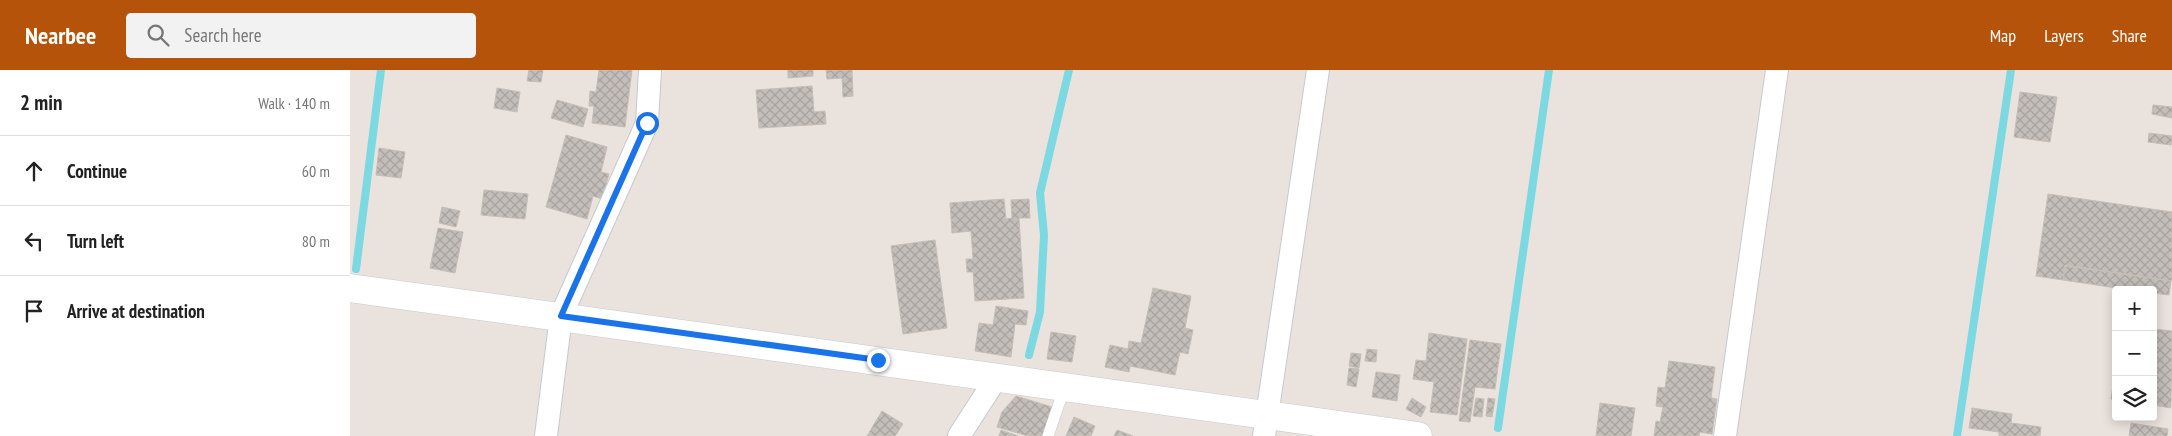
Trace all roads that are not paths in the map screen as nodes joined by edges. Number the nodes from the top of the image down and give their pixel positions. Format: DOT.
graph roads {
  1 [pos="650,70"];
  2 [pos="1318,70"];
  3 [pos="1777,70"];
  4 [pos="350,288"];
  5 [pos="561,316"];
  6 [pos="996,377"];
  7 [pos="1064,386"];
  8 [pos="1265,425"];
  9 [pos="546,436"];
  10 [pos="959,436"];
  11 [pos="1048,436"];
  12 [pos="1418,436"];
  13 [pos="1725,436"];
  1 -- 5 [label="street"];
  2 -- 8 [label="street"];
  3 -- 13 [label="street"];
  4 -- 5 [label="street"];
  5 -- 6 [label="street"];
  5 -- 9 [label="street"];
  6 -- 7 [label="street"];
  6 -- 10 [label="street"];
  7 -- 8 [label="street"];
  7 -- 11 [label="lane"];
  8 -- 12 [label="street"];
}
